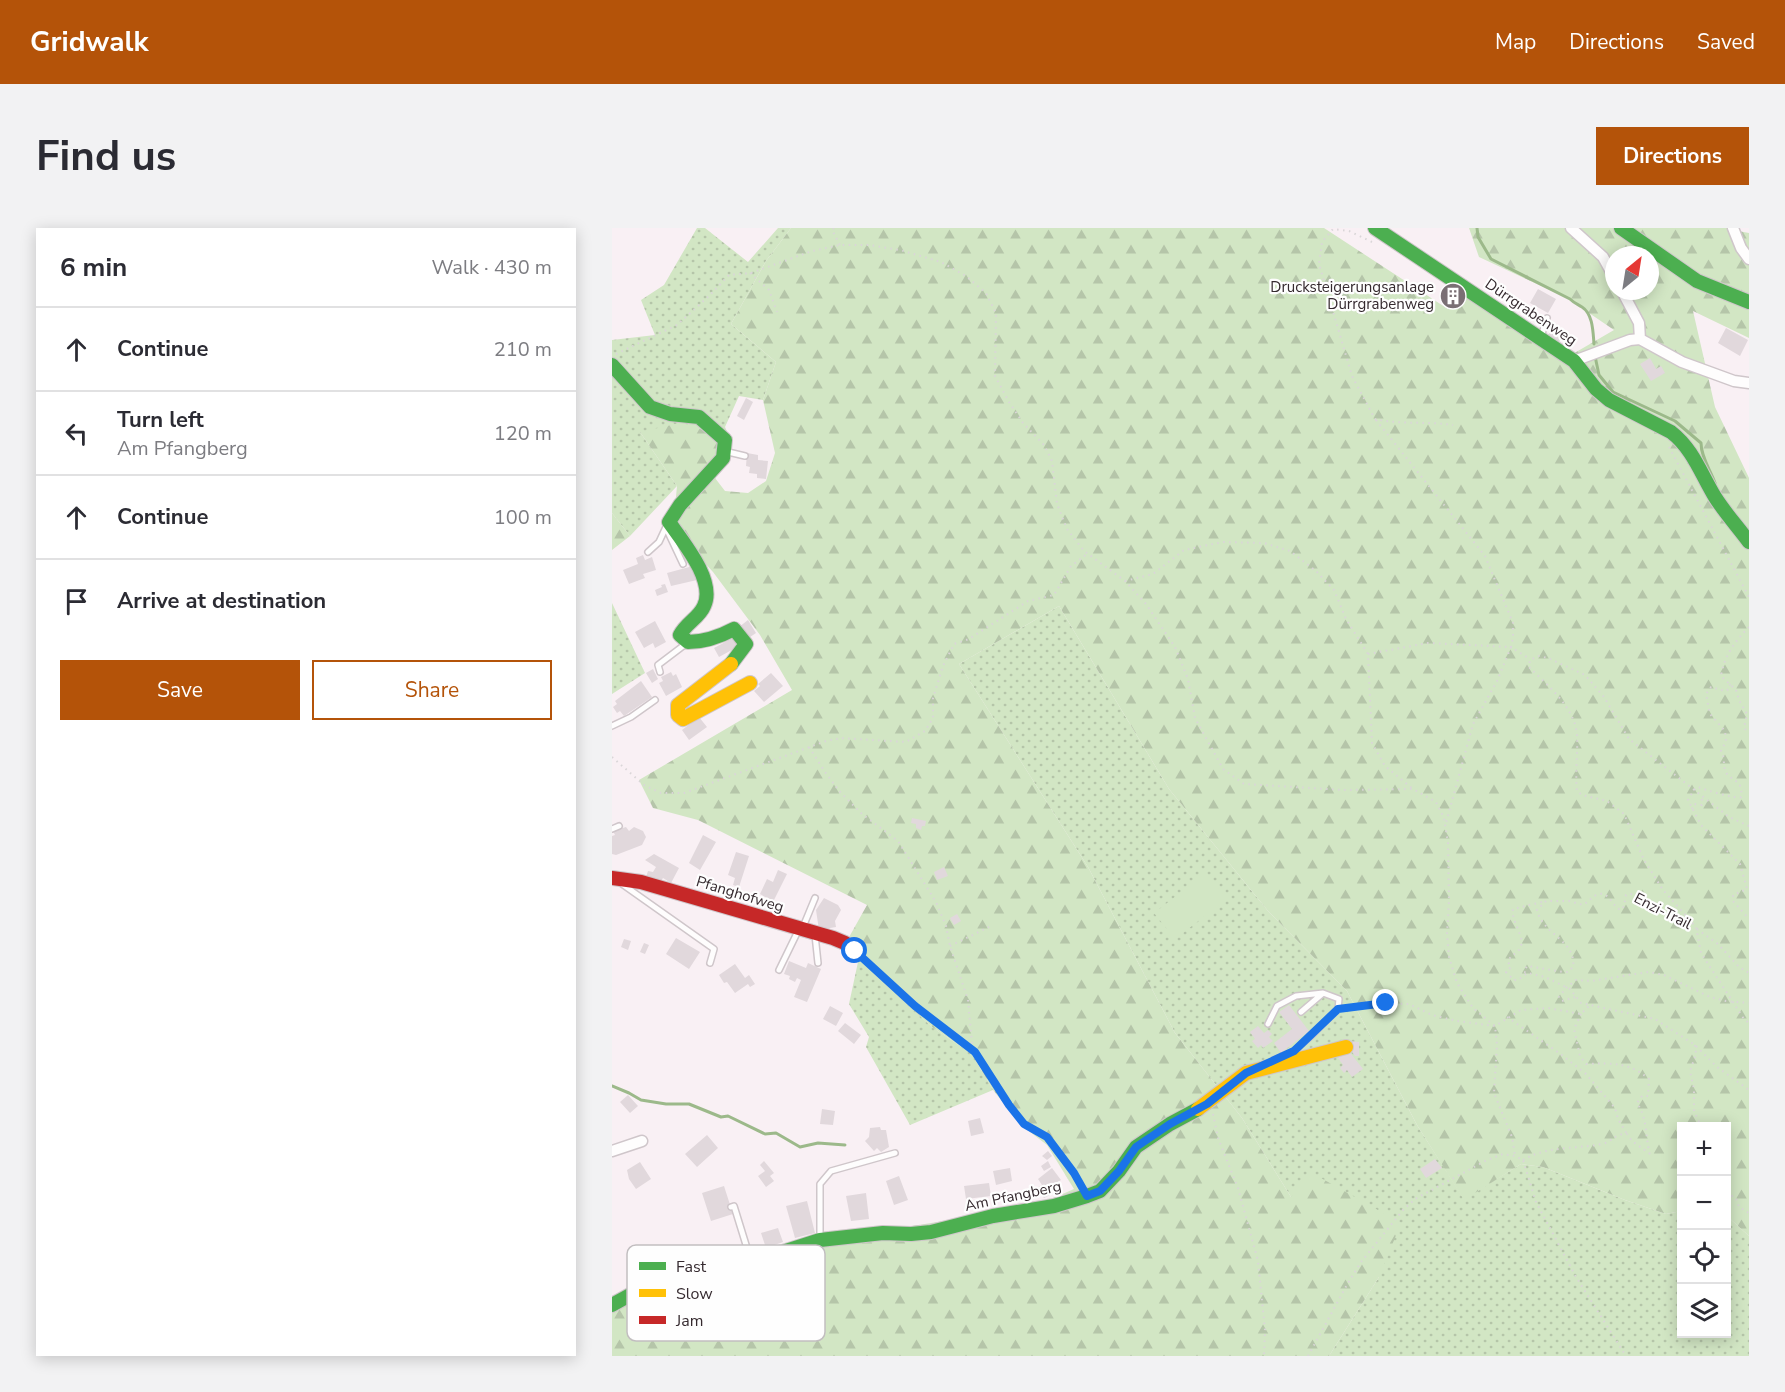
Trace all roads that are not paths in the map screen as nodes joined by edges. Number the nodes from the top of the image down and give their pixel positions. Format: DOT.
graph roads {
  1 [pos="1375,228"];
  2 [pos="1571,228"];
  3 [pos="1621,228"];
  4 [pos="1733,228"];
  5 [pos="1749,259"];
  6 [pos="1605,261"];
  7 [pos="1627,300"];
  8 [pos="1749,302"];
  9 [pos="1547,318"];
  10 [pos="1540,339"];
  11 [pos="1640,339"];
  12 [pos="1574,361"];
  13 [pos="612,365"];
  14 [pos="1749,383"];
  15 [pos="724,451"];
  16 [pos="745,456"];
  17 [pos="667,525"];
  18 [pos="1749,542"];
  19 [pos="648,552"];
  20 [pos="682,564"];
  21 [pos="688,642"];
  22 [pos="660,672"];
  23 [pos="750,683"];
  24 [pos="656,700"];
  25 [pos="612,726"];
  26 [pos="619,826"];
  27 [pos="612,829"];
  28 [pos="613,878"];
  29 [pos="815,898"];
  30 [pos="805,931"];
  31 [pos="855,951"];
  32 [pos="710,963"];
  33 [pos="818,963"];
  34 [pos="778,970"];
  35 [pos="1323,993"];
  36 [pos="1302,1012"];
  37 [pos="1268,1024"];
  38 [pos="1346,1047"];
  39 [pos="1246,1073"];
  40 [pos="642,1142"];
  41 [pos="612,1151"];
  42 [pos="896,1153"];
  43 [pos="731,1207"];
  44 [pos="820,1240"];
  45 [pos="747,1245"];
  46 [pos="805,1245"];
  47 [pos="627,1297"];
  48 [pos="612,1305"];
  1 -- 10 [label="street, Dürrgrabenweg"];
  2 -- 6 [label="street"];
  3 -- 8 [label="street"];
  4 -- 5 [label="street"];
  7 -- 11 [label="street"];
  9 -- 10 [label="lane"];
  10 -- 12 [label="street, Dürrgrabenweg"];
  11 -- 12 [label="street"];
  11 -- 14 [label="street"];
  12 -- 18 [label="street, Dürrgrabenweg"];
  13 -- 15 [label="street"];
  15 -- 16 [label="lane"];
  15 -- 17 [label="street"];
  17 -- 19 [label="lane"];
  17 -- 20 [label="lane"];
  17 -- 21 [label="street"];
  21 -- 22 [label="lane"];
  21 -- 23 [label="street"];
  24 -- 25 [label="lane"];
  26 -- 27 [label="lane"];
  28 -- 30 [label="street, Pfanghofweg"];
  28 -- 32 [label="lane"];
  29 -- 30 [label="lane"];
  30 -- 31 [label="street, Pfanghofweg"];
  30 -- 33 [label="lane"];
  30 -- 34 [label="lane"];
  35 -- 36 [label="lane"];
  35 -- 37 [label="lane"];
  35 -- 39 [label="lane"];
  38 -- 39 [label="street, Am Pfangberg"];
  39 -- 44 [label="street, Am Pfangberg"];
  40 -- 41 [label="street"];
  42 -- 44 [label="lane"];
  43 -- 45 [label="lane"];
  44 -- 46 [label="street, Am Pfangberg"];
  47 -- 48 [label="street, Am Pfangberg"];
}
